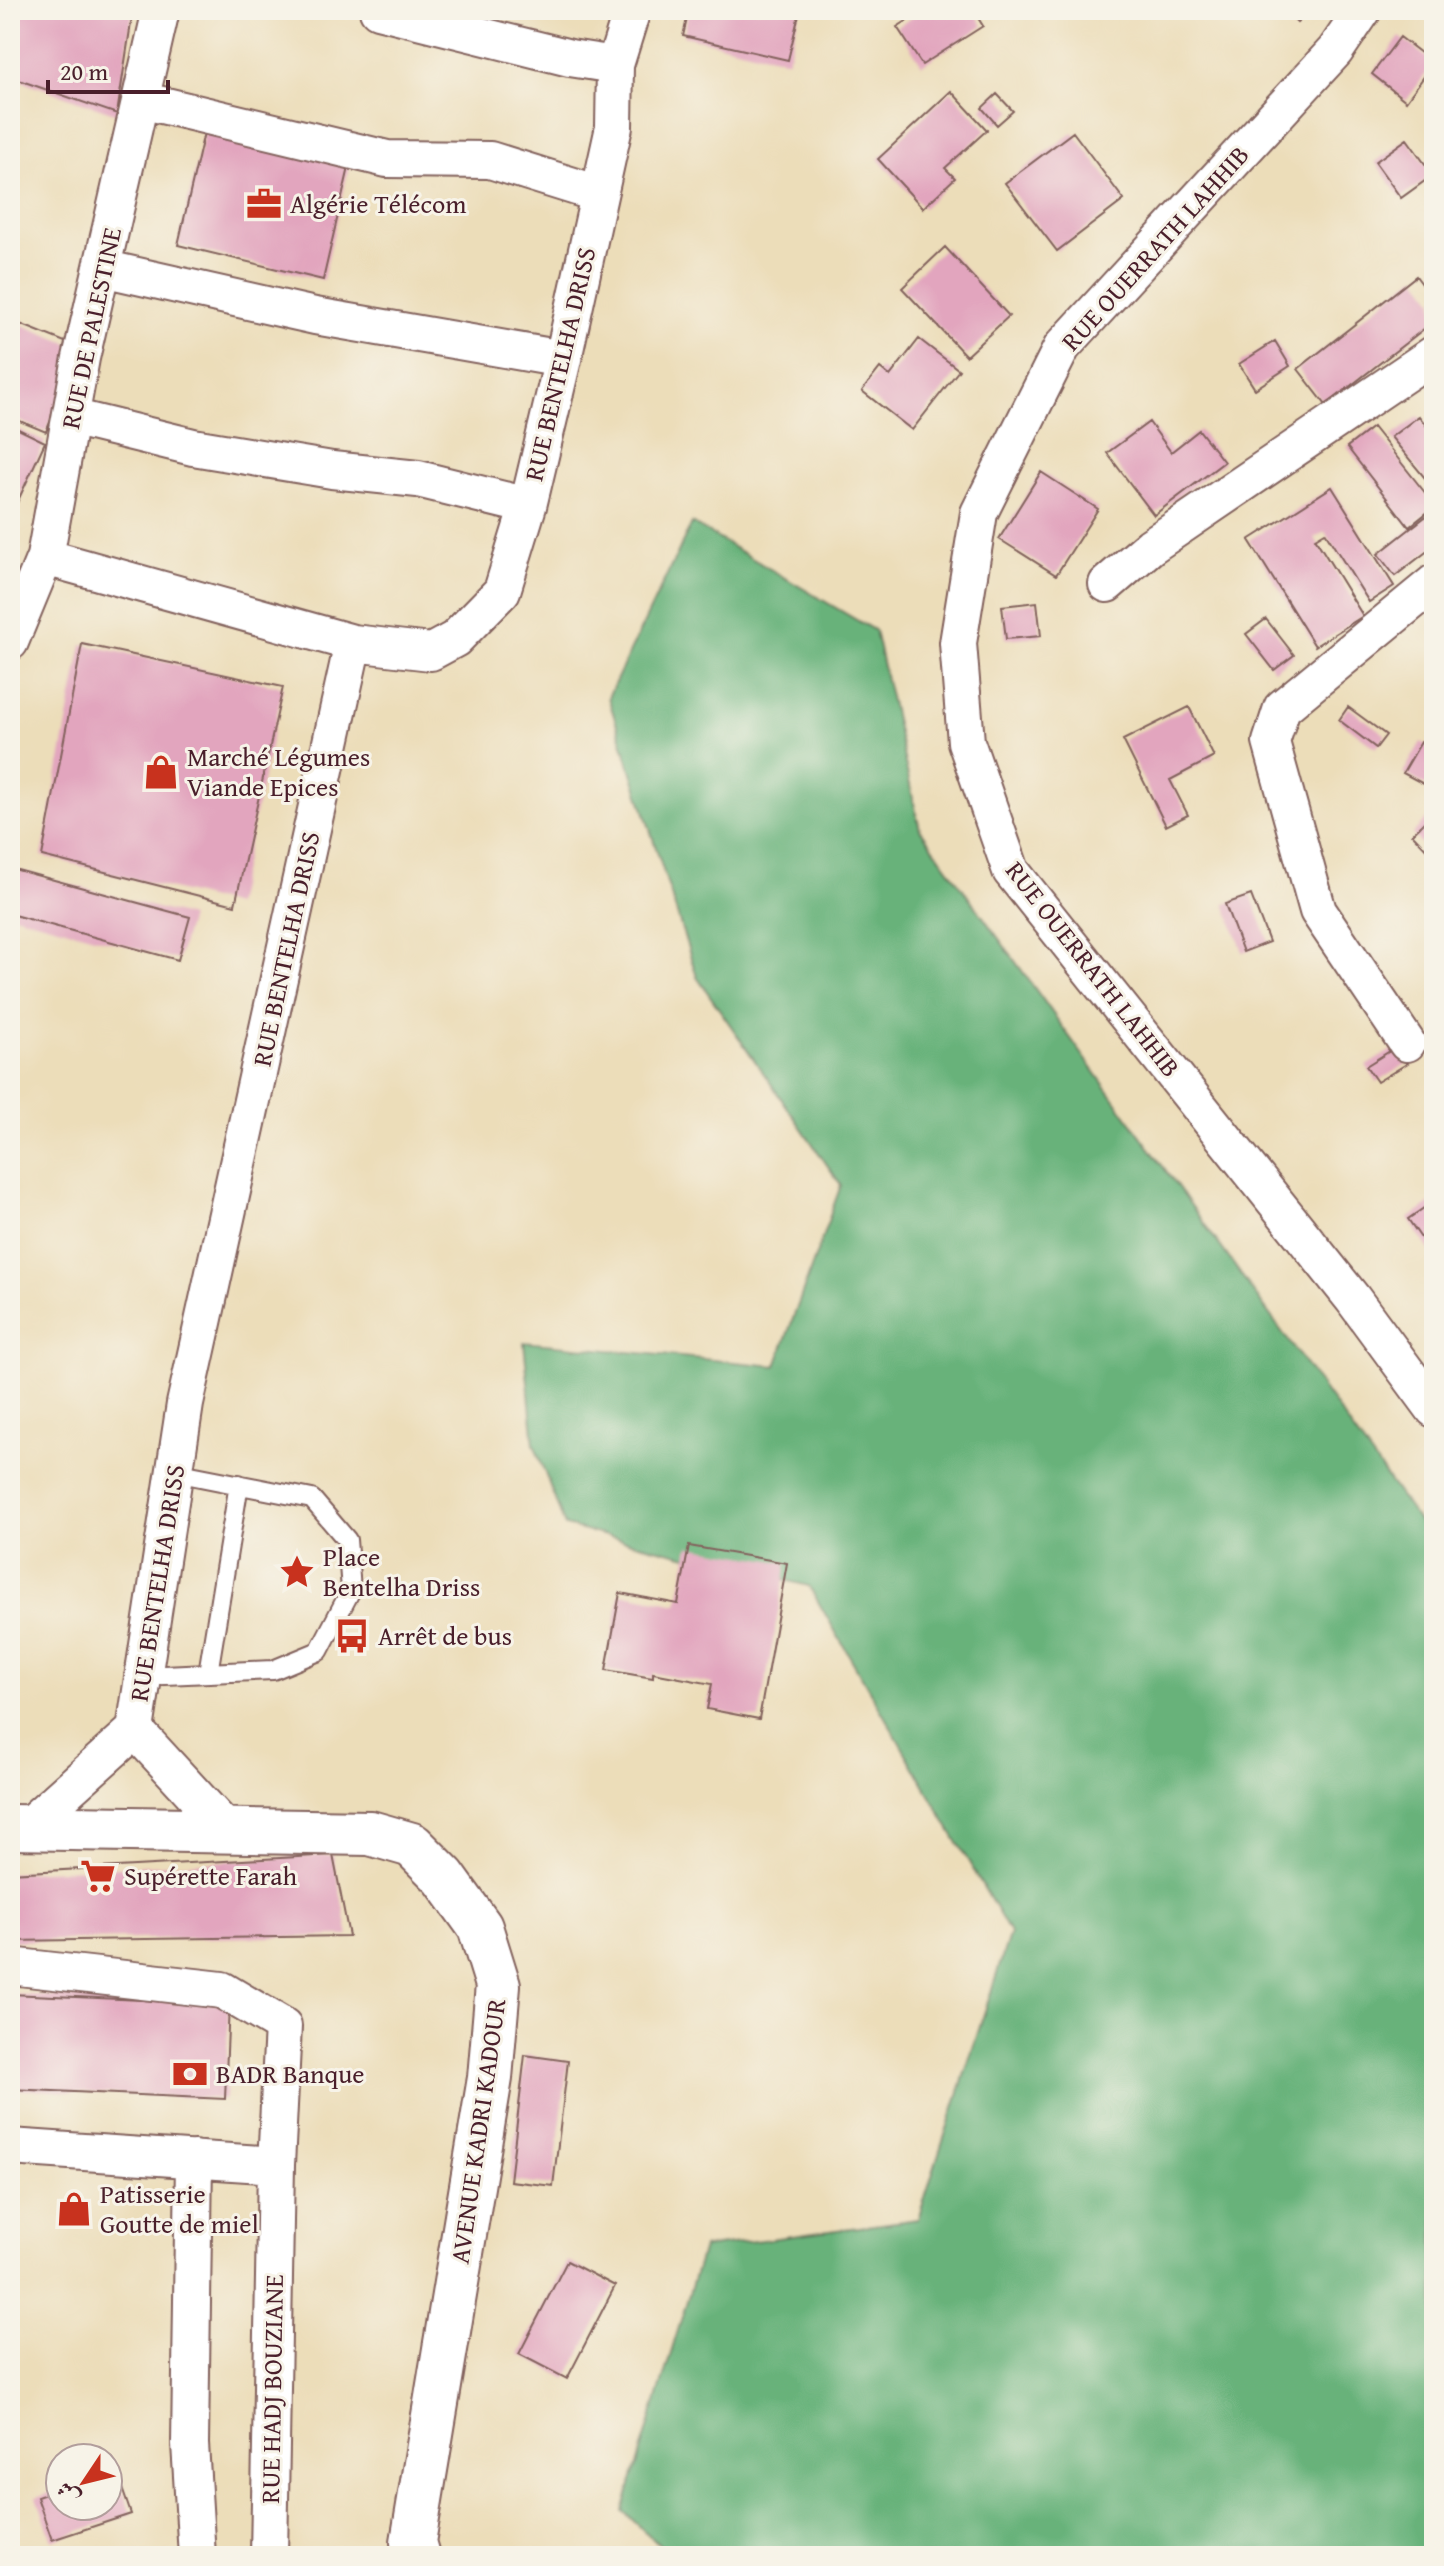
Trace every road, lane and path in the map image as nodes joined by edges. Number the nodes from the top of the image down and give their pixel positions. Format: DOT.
graph roads {
  1 [pos="161,10"];
  2 [pos="378,10"];
  3 [pos="632,10"];
  4 [pos="1363,10"];
  5 [pos="615,65"];
  6 [pos="141,100"];
  7 [pos="599,194"];
  8 [pos="102,268"];
  9 [pos="1434,354"];
  10 [pos="563,359"];
  11 [pos="71,417"];
  12 [pos="528,506"];
  13 [pos="45,557"];
  14 [pos="1434,583"];
  15 [pos="1107,584"];
  16 [pos="10,642"];
  17 [pos="353,643"];
  18 [pos="1407,1043"];
  19 [pos="1434,1409"];
  20 [pos="175,1472"];
  21 [pos="239,1484"];
  22 [pos="208,1673"];
  23 [pos="143,1676"];
  24 [pos="135,1730"];
  25 [pos="19,1826"];
  26 [pos="227,1830"];
  27 [pos="10,1966"];
  28 [pos="10,2147"];
  29 [pos="194,2159"];
  30 [pos="276,2165"];
  31 [pos="197,2556"];
  32 [pos="269,2556"];
  33 [pos="417,2556"];
  1 -- 6 [label="street, RUE DE PALESTINE"];
  2 -- 5 [label="street"];
  3 -- 5 [label="street, RUE BENTELHA DRISS"];
  4 -- 19 [label="street, RUE OUERRATH LAHHIB"];
  5 -- 7 [label="street, RUE BENTELHA DRISS"];
  6 -- 7 [label="street"];
  6 -- 8 [label="street, RUE DE PALESTINE"];
  7 -- 10 [label="street, RUE BENTELHA DRISS"];
  8 -- 10 [label="street"];
  8 -- 11 [label="street, RUE DE PALESTINE"];
  9 -- 15 [label="street"];
  10 -- 12 [label="street, RUE BENTELHA DRISS"];
  11 -- 12 [label="street"];
  11 -- 13 [label="street, RUE DE PALESTINE"];
  12 -- 17 [label="street, RUE BENTELHA DRISS"];
  13 -- 16 [label="street, RUE DE PALESTINE"];
  13 -- 17 [label="street"];
  14 -- 18 [label="street"];
  17 -- 20 [label="street, RUE BENTELHA DRISS"];
  20 -- 21 [label="lane"];
  20 -- 23 [label="street, RUE BENTELHA DRISS"];
  21 -- 22 [label="lane"];
  21 -- 22 [label="lane"];
  22 -- 23 [label="lane"];
  23 -- 24 [label="street, RUE BENTELHA DRISS"];
  24 -- 25 [label="street, RUE BENTELHA DRISS"];
  24 -- 26 [label="street"];
  25 -- 26 [label="main road, AVENUE KADRI KADOUR"];
  26 -- 33 [label="main road, AVENUE KADRI KADOUR"];
  27 -- 30 [label="street, RUE HADJ BOUZIANE"];
  28 -- 29 [label="street"];
  29 -- 30 [label="street"];
  29 -- 31 [label="street"];
  30 -- 32 [label="street, RUE HADJ BOUZIANE"];
}
